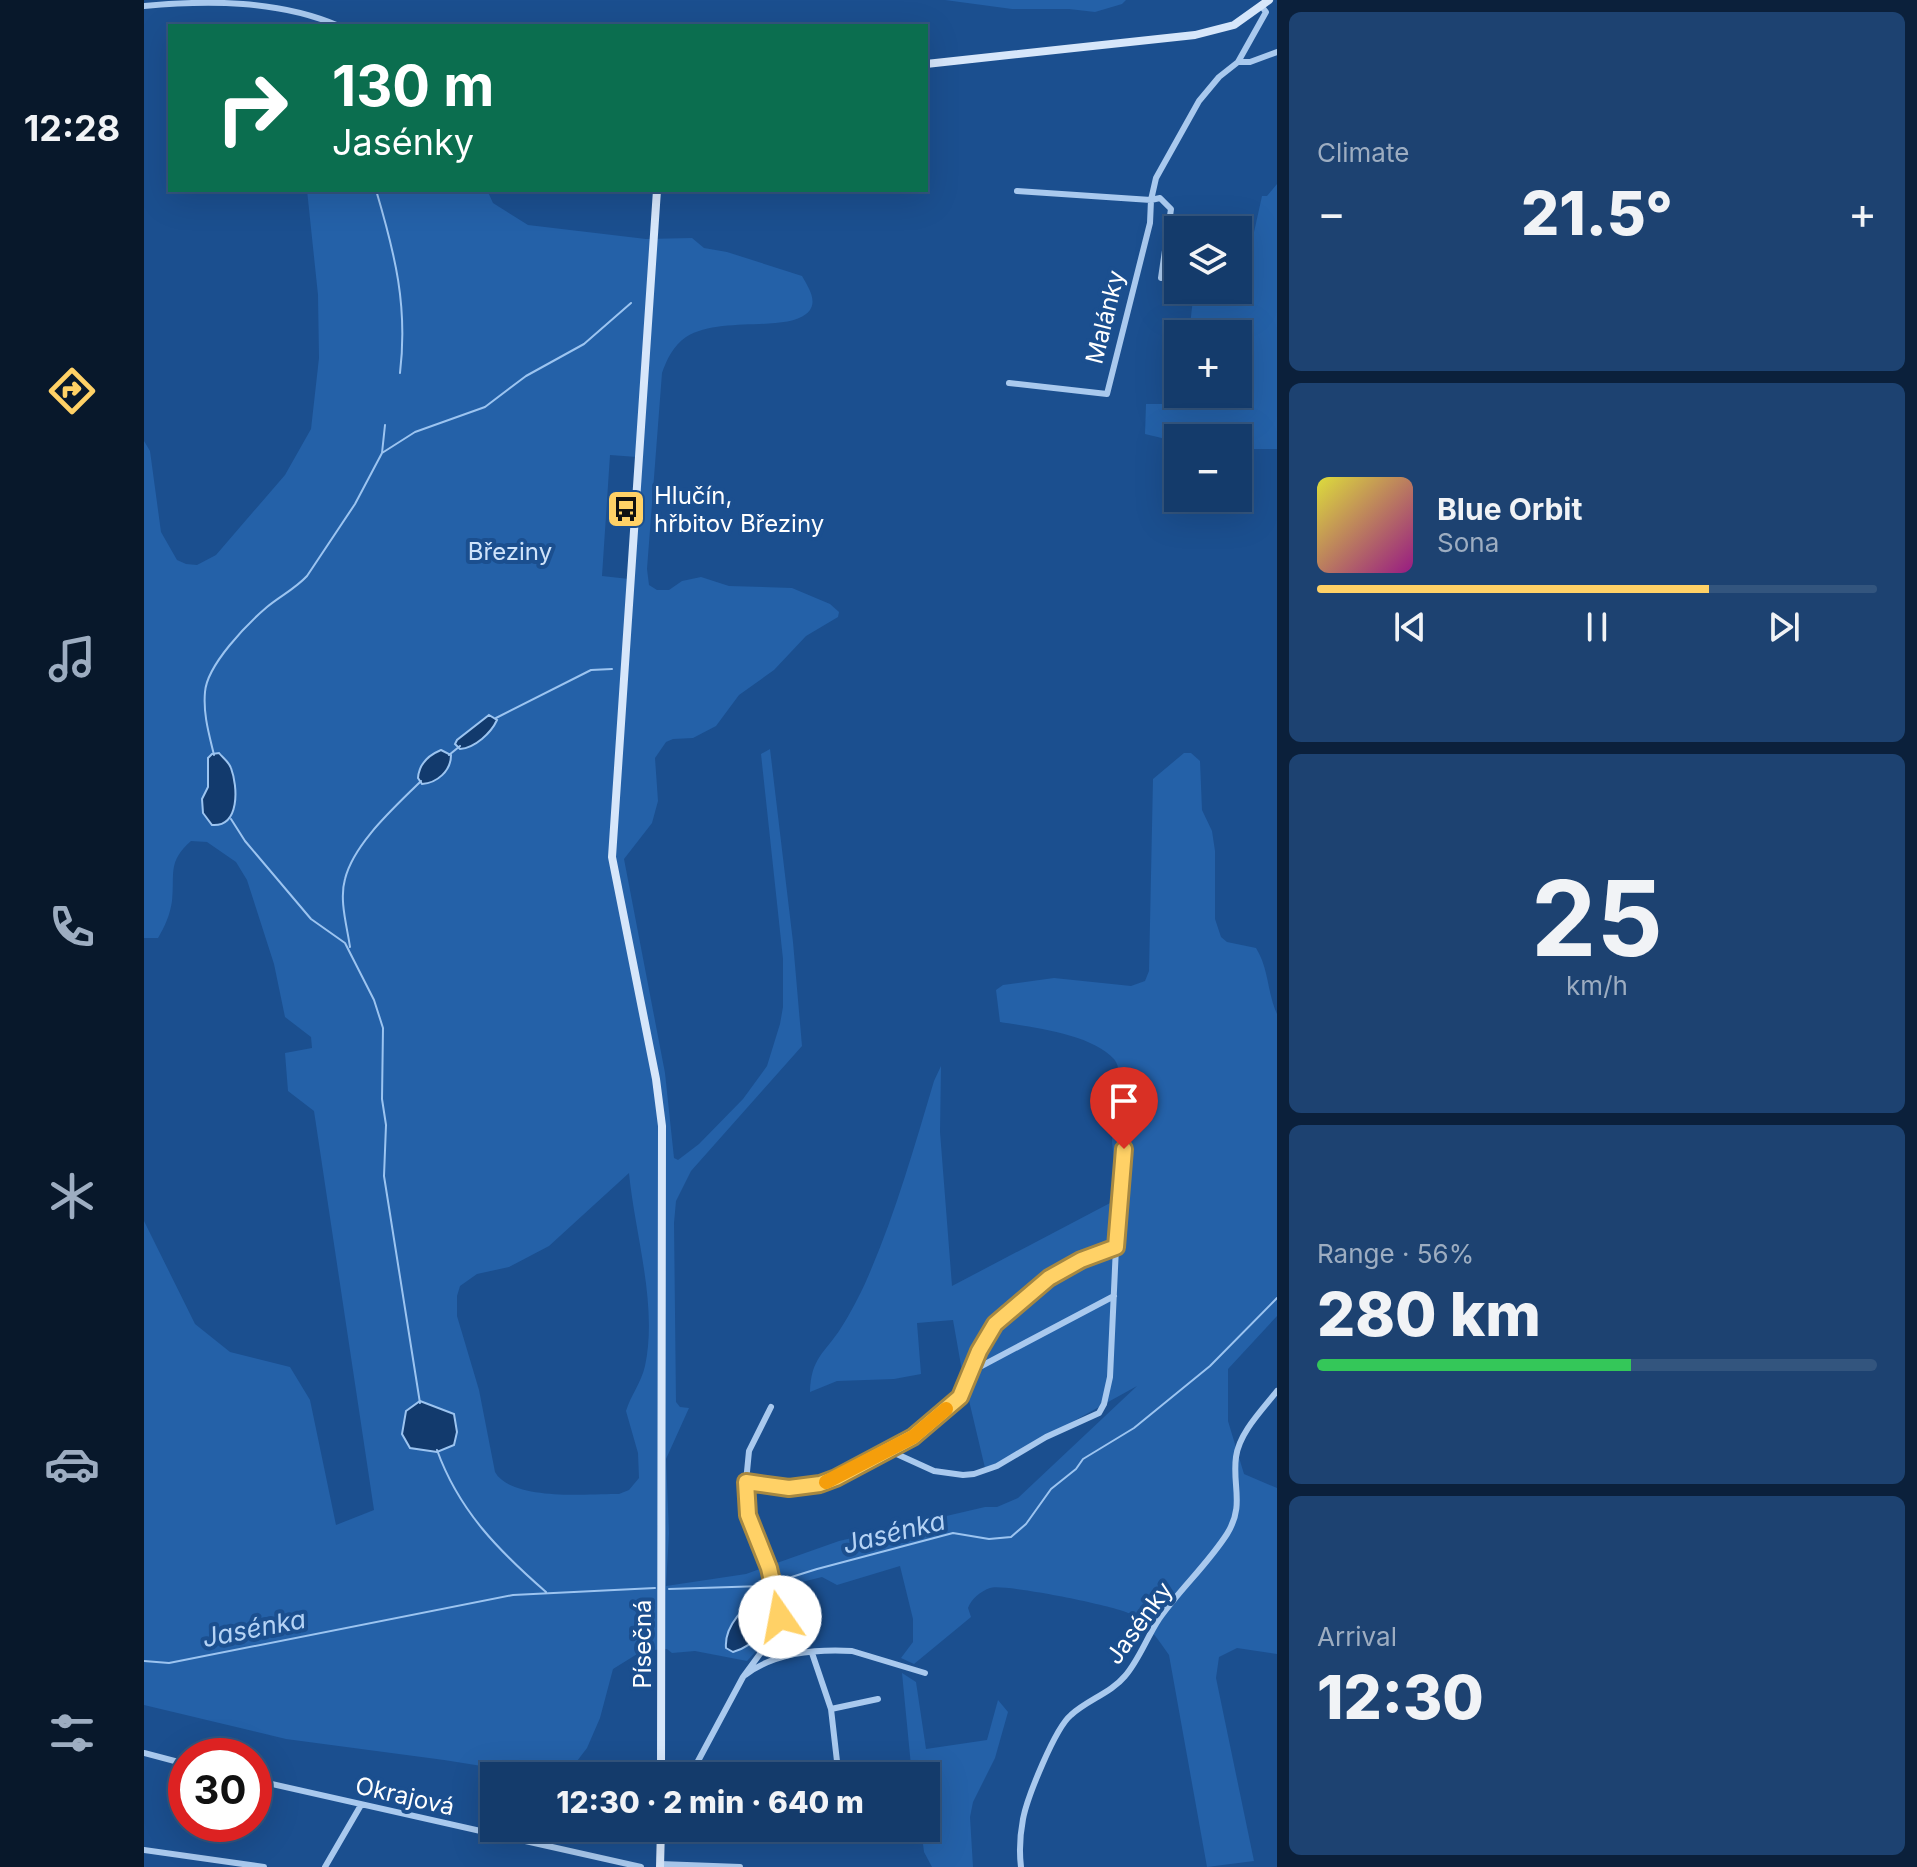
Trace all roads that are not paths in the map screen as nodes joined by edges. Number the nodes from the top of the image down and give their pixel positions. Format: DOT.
graph roads {
  1 [pos="1265,3"];
  2 [pos="144,6"];
  3 [pos="334,24"];
  4 [pos="1277,52"];
  5 [pos="1238,62"];
  6 [pos="928,64"];
  7 [pos="1017,191"];
  8 [pos="657,192"];
  9 [pos="1151,200"];
  10 [pos="1161,278"];
  11 [pos="1009,383"];
  12 [pos="1124,1149"];
  13 [pos="1116,1247"];
  14 [pos="1114,1296"];
  15 [pos="972,1371"];
  16 [pos="1277,1391"];
  17 [pos="771,1407"];
  18 [pos="890,1451"];
  19 [pos="746,1482"];
  20 [pos="812,1653"];
  21 [pos="925,1673"];
  22 [pos="743,1677"];
  23 [pos="878,1699"];
  24 [pos="831,1709"];
  25 [pos="144,1753"];
  26 [pos="168,1759"];
  27 [pos="661,1762"];
  28 [pos="697,1762"];
  29 [pos="837,1762"];
  30 [pos="272,1784"];
  31 [pos="361,1805"];
  32 [pos="661,1842"];
  33 [pos="144,1850"];
  34 [pos="600,1858"];
  35 [pos="660,1866"];
  36 [pos="715,1866"];
  37 [pos="264,1867"];
  38 [pos="325,1867"];
  39 [pos="600,1867"];
  40 [pos="641,1867"];
  41 [pos="740,1867"];
  42 [pos="1021,1867"];
  1 -- 5 [label="street, Malánky"];
  1 -- 6 [label="street"];
  2 -- 3 [label="street"];
  4 -- 5 [label="street"];
  5 -- 9 [label="street, Malánky"];
  7 -- 9 [label="street"];
  8 -- 27 [label="street, Písečná"];
  9 -- 10 [label="street"];
  9 -- 11 [label="street, Malánky"];
  12 -- 13 [label="street"];
  13 -- 14 [label="street"];
  13 -- 15 [label="street"];
  14 -- 15 [label="street"];
  14 -- 18 [label="street"];
  15 -- 18 [label="street"];
  16 -- 42 [label="street, Jasénky"];
  17 -- 19 [label="street"];
  18 -- 19 [label="street"];
  19 -- 22 [label="street"];
  20 -- 21 [label="street"];
  20 -- 22 [label="street"];
  20 -- 24 [label="street"];
  22 -- 28 [label="street"];
  23 -- 24 [label="street"];
  24 -- 29 [label="street"];
  25 -- 26 [label="street"];
  30 -- 31 [label="street, Okrajová"];
  31 -- 34 [label="street, Okrajová"];
  31 -- 38 [label="street"];
  32 -- 35 [label="street"];
  33 -- 37 [label="street"];
  34 -- 39 [label="street"];
  34 -- 40 [label="street, Okrajová"];
  35 -- 36 [label="street"];
  36 -- 41 [label="street"];
}
